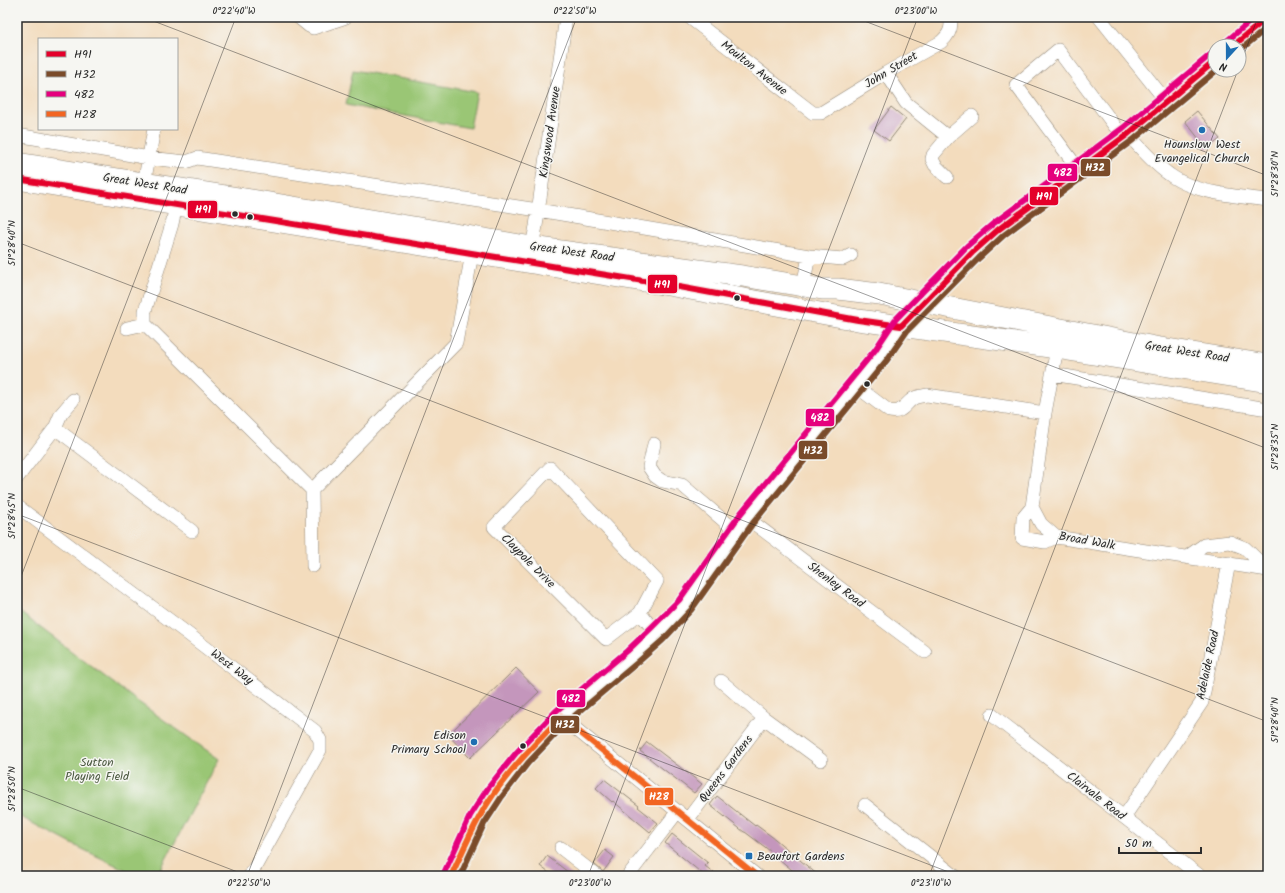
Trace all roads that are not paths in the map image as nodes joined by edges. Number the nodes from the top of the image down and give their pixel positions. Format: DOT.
graph roads {
  1 [pos="298,17"];
  2 [pos="346,17"];
  3 [pos="566,17"];
  4 [pos="689,17"];
  5 [pos="1099,17"];
  6 [pos="1268,17"];
  7 [pos="951,19"];
  8 [pos="1243,38"];
  9 [pos="1207,68"];
  10 [pos="886,73"];
  11 [pos="1166,101"];
  12 [pos="821,113"];
  13 [pos="972,116"];
  14 [pos="154,130"];
  15 [pos="17,135"];
  16 [pos="1125,135"];
  17 [pos="948,137"];
  18 [pos="149,158"];
  19 [pos="17,163"];
  20 [pos="1079,170"];
  21 [pos="947,177"];
  22 [pos="17,179"];
  23 [pos="144,184"];
  24 [pos="1268,200"];
  25 [pos="176,205"];
  26 [pos="538,210"];
  27 [pos="532,247"];
  28 [pos="472,253"];
  29 [pos="851,255"];
  30 [pos="809,256"];
  31 [pos="812,288"];
  32 [pos="923,303"];
  33 [pos="145,324"];
  34 [pos="901,326"];
  35 [pos="126,328"];
  36 [pos="1057,348"];
  37 [pos="1268,365"];
  38 [pos="1052,374"];
  39 [pos="1268,382"];
  40 [pos="856,386"];
  41 [pos="73,400"];
  42 [pos="1268,409"];
  43 [pos="1045,413"];
  44 [pos="55,428"];
  45 [pos="654,444"];
  46 [pos="17,478"];
  47 [pos="312,490"];
  48 [pos="17,506"];
  49 [pos="1032,507"];
  50 [pos="747,518"];
  51 [pos="192,531"];
  52 [pos="737,532"];
  53 [pos="1056,537"];
  54 [pos="1187,557"];
  55 [pos="1229,564"];
  56 [pos="312,566"];
  57 [pos="1268,570"];
  58 [pos="640,613"];
  59 [pos="657,634"];
  60 [pos="925,652"];
  61 [pos="721,681"];
  62 [pos="992,715"];
  63 [pos="561,717"];
  64 [pos="764,718"];
  65 [pos="821,760"];
  66 [pos="865,804"];
  67 [pos="683,815"];
  68 [pos="1124,817"];
  69 [pos="561,848"];
  70 [pos="250,876"];
  71 [pos="451,876"];
  72 [pos="597,876"];
  73 [pos="628,876"];
  74 [pos="757,876"];
  75 [pos="955,876"];
  76 [pos="1200,876"];
  1 -- 2 [label="street"];
  3 -- 26 [label="street, Kingswood Avenue"];
  4 -- 12 [label="street, Moulton Avenue"];
  5 -- 11 [label="street"];
  6 -- 8 [label="street"];
  7 -- 10 [label="street, John Street"];
  9 -- 11 [label="street"];
  10 -- 12 [label="street, John Street"];
  10 -- 17 [label="street"];
  11 -- 16 [label="street"];
  13 -- 17 [label="street"];
  14 -- 18 [label="street"];
  15 -- 18 [label="street"];
  16 -- 20 [label="street"];
  16 -- 20 [label="street"];
  16 -- 24 [label="street"];
  17 -- 21 [label="street"];
  18 -- 23 [label="street"];
  18 -- 26 [label="street"];
  19 -- 23 [label="highway, Great West Road"];
  20 -- 32 [label="street"];
  22 -- 25 [label="highway, Great West Road"];
  23 -- 27 [label="highway, Great West Road"];
  25 -- 28 [label="highway, Great West Road"];
  25 -- 33 [label="street"];
  26 -- 27 [label="street, Kingswood Avenue"];
  26 -- 30 [label="street"];
  27 -- 31 [label="highway, Great West Road"];
  28 -- 34 [label="highway, Great West Road"];
  28 -- 47 [label="street"];
  29 -- 30 [label="street"];
  30 -- 31 [label="street"];
  31 -- 32 [label="highway, Great West Road"];
  31 -- 34 [label="highway"];
  32 -- 34 [label="street"];
  32 -- 37 [label="highway, Great West Road"];
  33 -- 35 [label="street"];
  33 -- 47 [label="street"];
  34 -- 36 [label="highway, Great West Road"];
  34 -- 40 [label="street"];
  36 -- 38 [label="street"];
  36 -- 39 [label="highway, Great West Road"];
  38 -- 42 [label="street"];
  38 -- 43 [label="street"];
  40 -- 43 [label="street"];
  40 -- 50 [label="street"];
  41 -- 44 [label="street"];
  43 -- 49 [label="street"];
  44 -- 46 [label="street"];
  44 -- 51 [label="street"];
  45 -- 52 [label="street"];
  47 -- 56 [label="street"];
  48 -- 70 [label="street, West Way"];
  49 -- 53 [label="street, Broad Walk"];
  49 -- 53 [label="street"];
  50 -- 52 [label="street"];
  50 -- 60 [label="street, Shenley Road"];
  52 -- 59 [label="street"];
  53 -- 54 [label="street, Broad Walk"];
  54 -- 55 [label="street, Broad Walk"];
  54 -- 57 [label="street"];
  55 -- 57 [label="street, Broad Walk"];
  55 -- 68 [label="street, Adelaide Road"];
  58 -- 58 [label="street, Claypole Drive"];
  58 -- 59 [label="street"];
  59 -- 63 [label="street"];
  61 -- 64 [label="street"];
  62 -- 68 [label="street, Clairvale Road"];
  63 -- 67 [label="street"];
  63 -- 71 [label="street"];
  64 -- 65 [label="street"];
  64 -- 67 [label="street, Queens Gardens"];
  66 -- 75 [label="street"];
  67 -- 73 [label="street"];
  67 -- 74 [label="street"];
  68 -- 76 [label="street, Clairvale Road"];
  69 -- 72 [label="street"];
}
